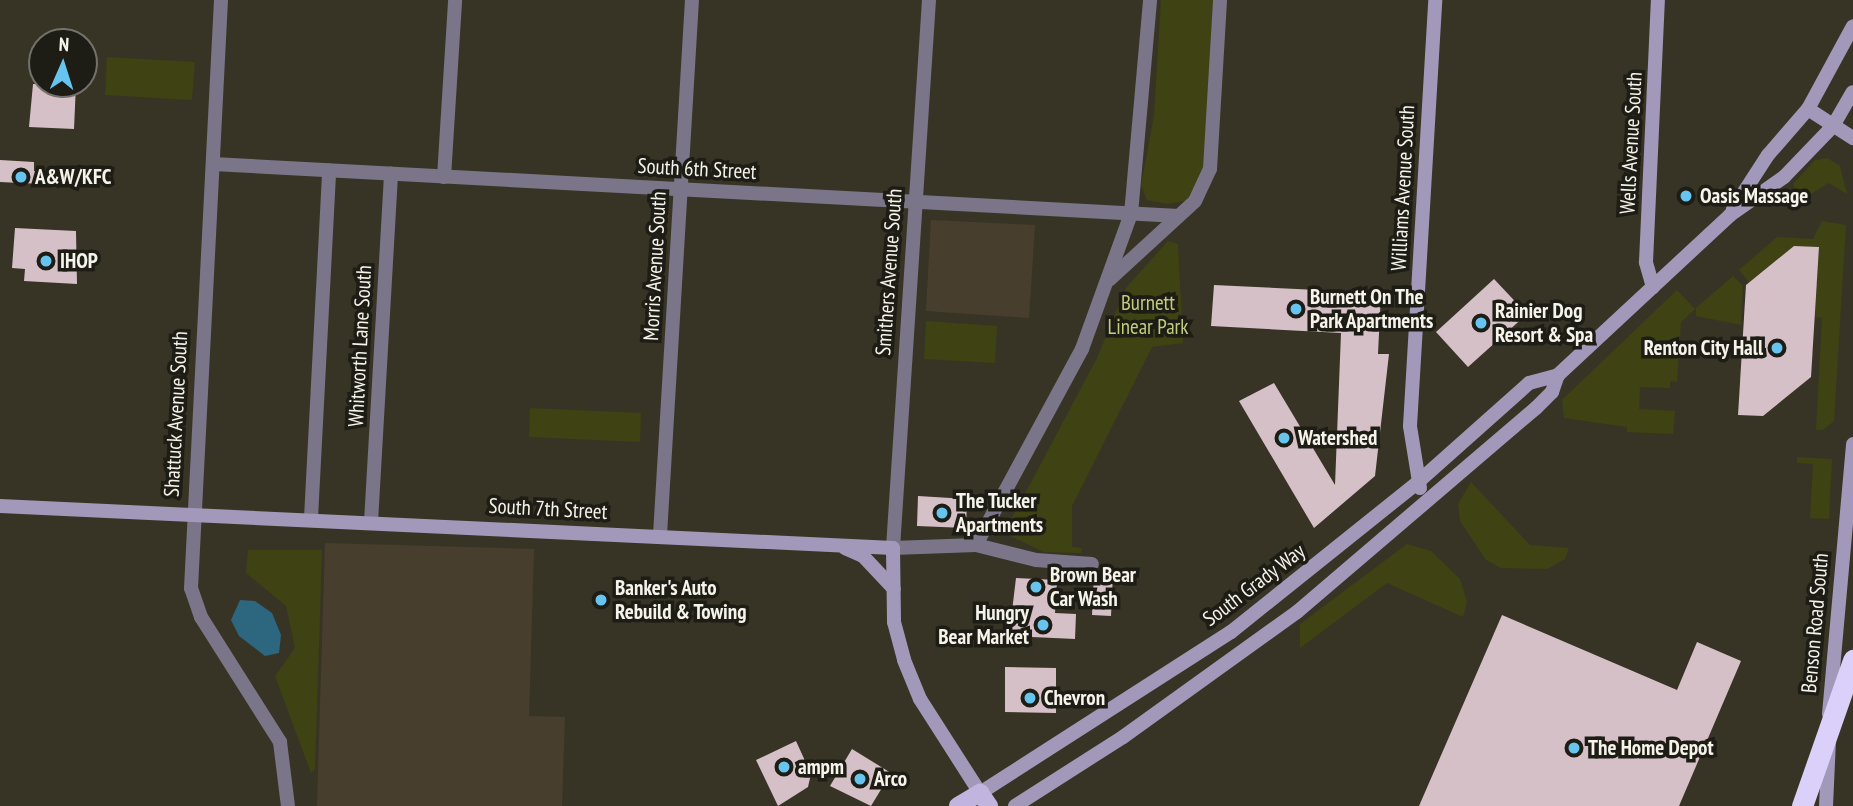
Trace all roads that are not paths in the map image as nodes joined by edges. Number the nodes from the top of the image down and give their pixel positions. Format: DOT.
graph roads {
  1 [pos="221,0"];
  2 [pos="455,0"];
  3 [pos="692,0"];
  4 [pos="929,0"];
  5 [pos="1150,0"];
  6 [pos="1220,0"];
  7 [pos="1435,0"];
  8 [pos="1658,0"];
  9 [pos="1853,26"];
  10 [pos="1853,92"];
  11 [pos="1808,109"];
  12 [pos="1833,126"];
  13 [pos="1853,138"];
  14 [pos="213,164"];
  15 [pos="329,170"];
  16 [pos="391,174"];
  17 [pos="444,177"];
  18 [pos="680,189"];
  19 [pos="915,202"];
  20 [pos="1131,214"];
  21 [pos="1730,215"];
  22 [pos="1179,216"];
  23 [pos="1109,280"];
  24 [pos="1653,287"];
  25 [pos="1558,374"];
  26 [pos="1853,444"];
  27 [pos="1418,482"];
  28 [pos="1424,502"];
  29 [pos="0,506"];
  30 [pos="191,512"];
  31 [pos="311,519"];
  32 [pos="371,522"];
  33 [pos="660,535"];
  34 [pos="838,545"];
  35 [pos="976,545"];
  36 [pos="893,548"];
  37 [pos="1092,564"];
  38 [pos="894,589"];
  39 [pos="1853,660"];
  40 [pos="984,799"];
  41 [pos="288,806"];
  42 [pos="958,806"];
  43 [pos="1015,806"];
  44 [pos="1802,806"];
  45 [pos="1826,806"];
  1 -- 14 [label="street, Shattuck Avenue South"];
  2 -- 17 [label="street"];
  3 -- 18 [label="street, Morris Avenue South"];
  4 -- 19 [label="street, Smithers Avenue South"];
  5 -- 20 [label="street"];
  6 -- 22 [label="street"];
  7 -- 27 [label="street, Williams Avenue South"];
  8 -- 24 [label="street, Wells Avenue South"];
  9 -- 11 [label="street, South Grady Way"];
  10 -- 12 [label="street, South Grady Way"];
  11 -- 12 [label="street"];
  11 -- 21 [label="street, South Grady Way"];
  12 -- 13 [label="street"];
  12 -- 21 [label="street, South Grady Way"];
  14 -- 15 [label="street, South 6th Street"];
  14 -- 30 [label="street, Shattuck Avenue South"];
  15 -- 16 [label="street, South 6th Street"];
  15 -- 31 [label="street"];
  16 -- 17 [label="street, South 6th Street"];
  16 -- 32 [label="street, Whitworth Lane South"];
  17 -- 18 [label="street, South 6th Street"];
  18 -- 19 [label="street, South 6th Street"];
  18 -- 33 [label="street, Morris Avenue South"];
  19 -- 20 [label="street, South 6th Street"];
  19 -- 36 [label="street, Smithers Avenue South"];
  20 -- 22 [label="street, South 6th Street"];
  20 -- 23 [label="street"];
  21 -- 24 [label="street, South Grady Way"];
  22 -- 23 [label="street"];
  23 -- 35 [label="street"];
  24 -- 25 [label="street, South Grady Way"];
  25 -- 27 [label="street, South Grady Way"];
  25 -- 28 [label="street, South Grady Way"];
  26 -- 45 [label="street, Benson Road South"];
  27 -- 28 [label="street, Williams Avenue South"];
  27 -- 40 [label="street, South Grady Way"];
  28 -- 43 [label="street, South Grady Way"];
  29 -- 30 [label="street, South 7th Street"];
  30 -- 31 [label="street, South 7th Street"];
  30 -- 41 [label="street, Shattuck Avenue South"];
  31 -- 32 [label="street, South 7th Street"];
  32 -- 33 [label="street, South 7th Street"];
  33 -- 34 [label="street, South 7th Street"];
  34 -- 36 [label="street, South 7th Street"];
  34 -- 38 [label="street"];
  35 -- 36 [label="street, South 7th Street"];
  35 -- 37 [label="street, South 7th Street"];
  36 -- 38 [label="street"];
  38 -- 40 [label="street"];
  39 -- 44 [label="highway"];
  40 -- 42 [label="main road, South Grady Way"];
}
